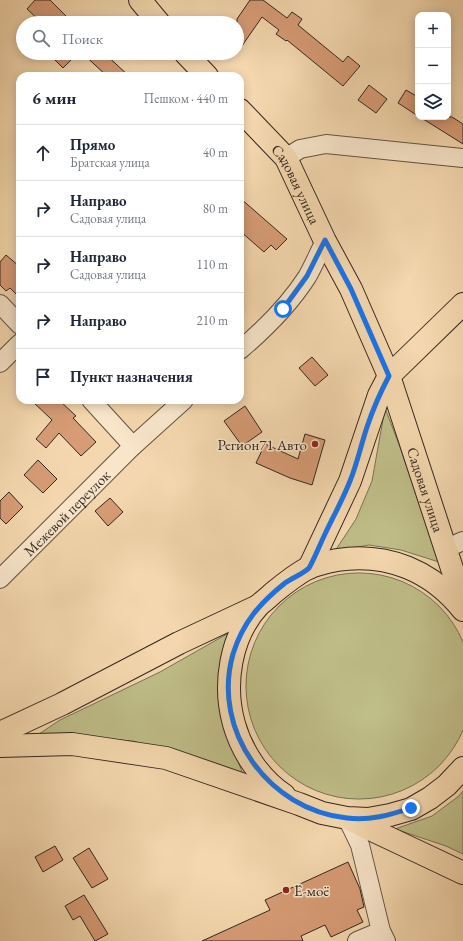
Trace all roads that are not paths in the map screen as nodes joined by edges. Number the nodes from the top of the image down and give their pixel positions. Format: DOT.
graph roads {
  1 [pos="140,0"];
  2 [pos="153,16"];
  3 [pos="192,60"];
  4 [pos="203,72"];
  5 [pos="244,114"];
  6 [pos="286,158"];
  7 [pos="463,158"];
  8 [pos="325,240"];
  9 [pos="0,304"];
  10 [pos="463,304"];
  11 [pos="16,321"];
  12 [pos="16,347"];
  13 [pos="244,347"];
  14 [pos="0,363"];
  15 [pos="389,376"];
  16 [pos="94,404"];
  17 [pos="180,404"];
  18 [pos="133,446"];
  19 [pos="454,545"];
  20 [pos="308,568"];
  21 [pos="0,579"];
  22 [pos="463,602"];
  23 [pos="259,605"];
  24 [pos="463,610"];
  25 [pos="0,733"];
  26 [pos="0,746"];
  27 [pos="463,768"];
  28 [pos="299,804"];
  29 [pos="347,818"];
  30 [pos="463,872"];
  31 [pos="384,936"];
  32 [pos="357,941"];
  1 -- 2 [label="main road"];
  3 -- 4 [label="main road"];
  5 -- 6 [label="main road, Садовая улица"];
  6 -- 7 [label="street"];
  6 -- 8 [label="main road, Садовая улица"];
  8 -- 13 [label="street"];
  8 -- 15 [label="main road, Садовая улица"];
  9 -- 11 [label="street"];
  10 -- 15 [label="main road"];
  12 -- 14 [label="street"];
  15 -- 19 [label="main road, Садовая улица"];
  15 -- 20 [label="main road"];
  16 -- 18 [label="street"];
  17 -- 18 [label="street, Межевой переулок"];
  18 -- 21 [label="street, Межевой переулок"];
  19 -- 22 [label="main road, Садовая улица"];
  20 -- 23 [label="main road"];
  20 -- 24 [label="main road"];
  23 -- 25 [label="main road"];
  23 -- 28 [label="main road"];
  26 -- 28 [label="main road"];
  27 -- 29 [label="main road"];
  28 -- 29 [label="main road"];
  29 -- 30 [label="main road"];
  29 -- 31 [label="street"];
  31 -- 32 [label="street"];
}
